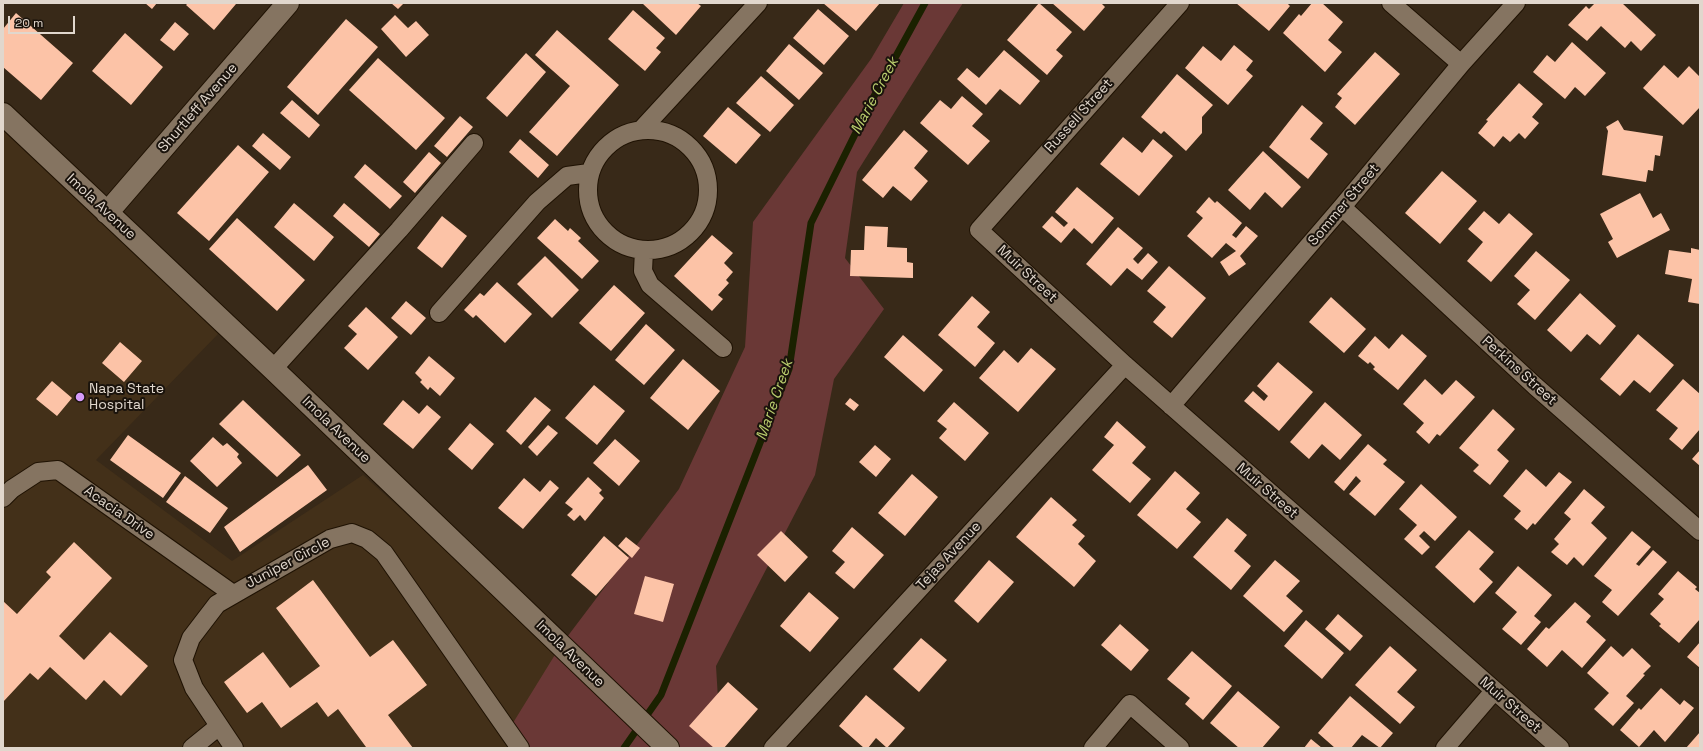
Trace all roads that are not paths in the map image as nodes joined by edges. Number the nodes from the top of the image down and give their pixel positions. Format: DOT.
graph roads {
  1 [pos="288,3"];
  2 [pos="758,3"];
  3 [pos="1180,3"];
  4 [pos="1391,3"];
  5 [pos="1516,3"];
  6 [pos="1462,64"];
  7 [pos="3,114"];
  8 [pos="641,130"];
  9 [pos="474,143"];
  10 [pos="590,173"];
  11 [pos="1342,207"];
  12 [pos="107,213"];
  13 [pos="979,230"];
  14 [pos="644,250"];
  15 [pos="439,313"];
  16 [pos="723,348"];
  17 [pos="1125,365"];
  18 [pos="273,369"];
  19 [pos="1171,406"];
  20 [pos="3,498"];
  21 [pos="1700,532"];
  22 [pos="233,594"];
  23 [pos="1494,691"];
  24 [pos="219,726"];
  25 [pos="192,748"];
  26 [pos="234,748"];
  27 [pos="520,748"];
  28 [pos="668,748"];
  29 [pos="773,748"];
  30 [pos="1093,748"];
  31 [pos="1180,748"];
  32 [pos="1445,748"];
  33 [pos="1560,748"];
  1 -- 12 [label="street, Shurtleff Avenue"];
  2 -- 8 [label="street"];
  3 -- 13 [label="street, Russell Street"];
  4 -- 6 [label="street"];
  5 -- 6 [label="street, Sommer Street"];
  6 -- 11 [label="street, Sommer Street"];
  7 -- 12 [label="street, Imola Avenue"];
  8 -- 10 [label="street"];
  8 -- 14 [label="street"];
  9 -- 18 [label="street"];
  10 -- 14 [label="street"];
  10 -- 15 [label="street"];
  11 -- 19 [label="street, Sommer Street"];
  11 -- 21 [label="street, Perkins Street"];
  12 -- 18 [label="street, Imola Avenue"];
  13 -- 17 [label="street, Muir Street"];
  14 -- 16 [label="street"];
  17 -- 19 [label="street, Muir Street"];
  17 -- 29 [label="street, Tejas Avenue"];
  18 -- 28 [label="street, Imola Avenue"];
  19 -- 23 [label="street, Muir Street"];
  20 -- 22 [label="street, Acacia Drive"];
  22 -- 24 [label="street, Juniper Circle"];
  22 -- 27 [label="street, Juniper Circle"];
  23 -- 32 [label="street"];
  23 -- 33 [label="street, Muir Street"];
  24 -- 25 [label="street"];
  24 -- 26 [label="street, Juniper Circle"];
  30 -- 31 [label="street"];
}
